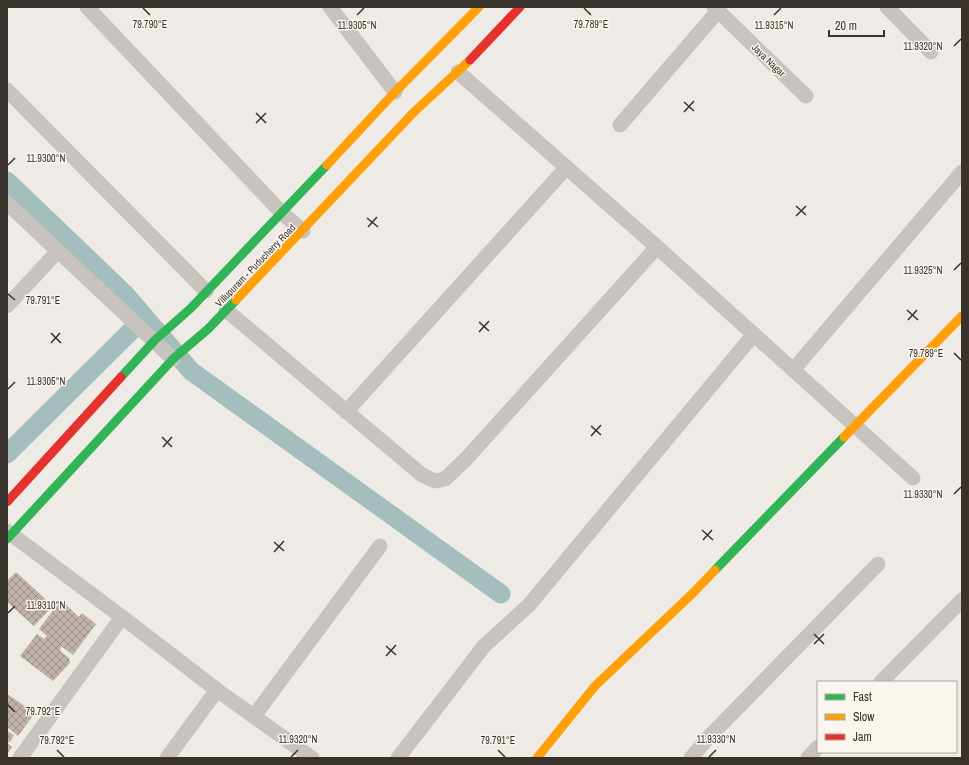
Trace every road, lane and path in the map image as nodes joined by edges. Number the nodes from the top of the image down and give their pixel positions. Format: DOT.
graph roads {
  1 [pos="87,7"];
  2 [pos="330,7"];
  3 [pos="520,7"];
  4 [pos="887,7"];
  5 [pos="716,9"];
  6 [pos="470,10"];
  7 [pos="931,52"];
  8 [pos="458,72"];
  9 [pos="7,90"];
  10 [pos="395,92"];
  11 [pos="806,96"];
  12 [pos="620,124"];
  13 [pos="566,168"];
  14 [pos="962,172"];
  15 [pos="7,202"];
  16 [pos="282,213"];
  17 [pos="302,231"];
  18 [pos="658,247"];
  19 [pos="58,251"];
  20 [pos="206,291"];
  21 [pos="7,306"];
  22 [pos="226,310"];
  23 [pos="962,316"];
  24 [pos="754,334"];
  25 [pos="155,340"];
  26 [pos="174,358"];
  27 [pos="793,370"];
  28 [pos="346,412"];
  29 [pos="855,426"];
  30 [pos="913,478"];
  31 [pos="7,502"];
  32 [pos="8,535"];
  33 [pos="380,546"];
  34 [pos="878,564"];
  35 [pos="962,600"];
  36 [pos="122,617"];
  37 [pos="882,681"];
  38 [pos="216,690"];
  39 [pos="254,716"];
  40 [pos="817,748"];
  41 [pos="20,758"];
  42 [pos="167,758"];
  43 [pos="312,758"];
  44 [pos="398,758"];
  45 [pos="536,758"];
  46 [pos="691,758"];
  47 [pos="808,758"];
  1 -- 16 [label="street"];
  2 -- 10 [label="street"];
  3 -- 8 [label="main road, Villupuram - Puducherry Road"];
  4 -- 7 [label="street"];
  5 -- 11 [label="street, Jaya Nagar"];
  5 -- 12 [label="street"];
  6 -- 10 [label="main road, Villupuram - Puducherry Road"];
  8 -- 13 [label="street"];
  8 -- 17 [label="main road, Villupuram - Puducherry Road"];
  9 -- 20 [label="street"];
  10 -- 16 [label="main road, Villupuram - Puducherry Road"];
  13 -- 18 [label="street"];
  13 -- 28 [label="street"];
  14 -- 27 [label="street"];
  15 -- 19 [label="street"];
  16 -- 17 [label="street"];
  16 -- 20 [label="main road, Villupuram - Puducherry Road"];
  17 -- 22 [label="main road, Villupuram - Puducherry Road"];
  18 -- 24 [label="street"];
  18 -- 28 [label="street"];
  19 -- 21 [label="street"];
  19 -- 25 [label="street"];
  20 -- 25 [label="main road, Villupuram - Puducherry Road"];
  22 -- 26 [label="main road, Villupuram - Puducherry Road"];
  22 -- 28 [label="street"];
  23 -- 29 [label="main road"];
  24 -- 27 [label="street"];
  24 -- 44 [label="street"];
  25 -- 26 [label="street"];
  25 -- 31 [label="main road, Villupuram - Puducherry Road"];
  26 -- 32 [label="main road, Villupuram - Puducherry Road"];
  27 -- 29 [label="street"];
  29 -- 30 [label="street"];
  29 -- 45 [label="main road"];
  32 -- 36 [label="street"];
  33 -- 39 [label="street"];
  34 -- 46 [label="street"];
  35 -- 37 [label="street"];
  36 -- 38 [label="street"];
  36 -- 41 [label="street"];
  38 -- 39 [label="street"];
  38 -- 42 [label="street"];
  39 -- 43 [label="street"];
  40 -- 47 [label="street"];
}
